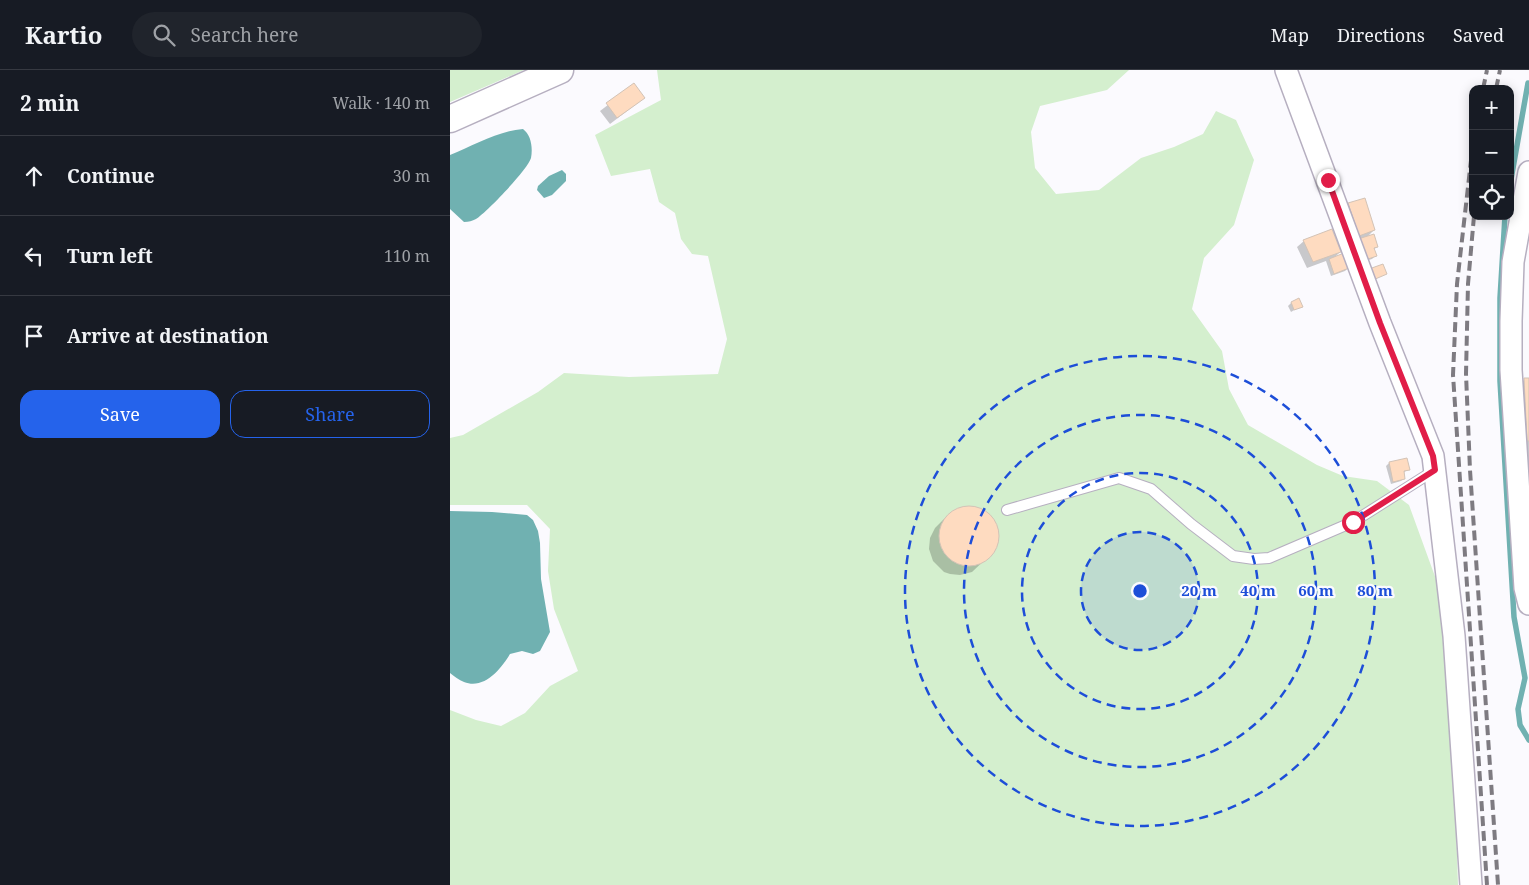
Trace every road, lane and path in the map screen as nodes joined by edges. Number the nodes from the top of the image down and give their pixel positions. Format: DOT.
graph roads {
  1 [pos="560,70"];
  2 [pos="1286,70"];
  3 [pos="450,119"];
  4 [pos="1529,172"];
  5 [pos="1435,470"];
  6 [pos="1007,510"];
  7 [pos="1529,604"];
  8 [pos="1472,885"];
  1 -- 3 [label="street"];
  2 -- 5 [label="street"];
  4 -- 7 [label="street"];
  5 -- 6 [label="lane"];
  5 -- 8 [label="street"];
}
